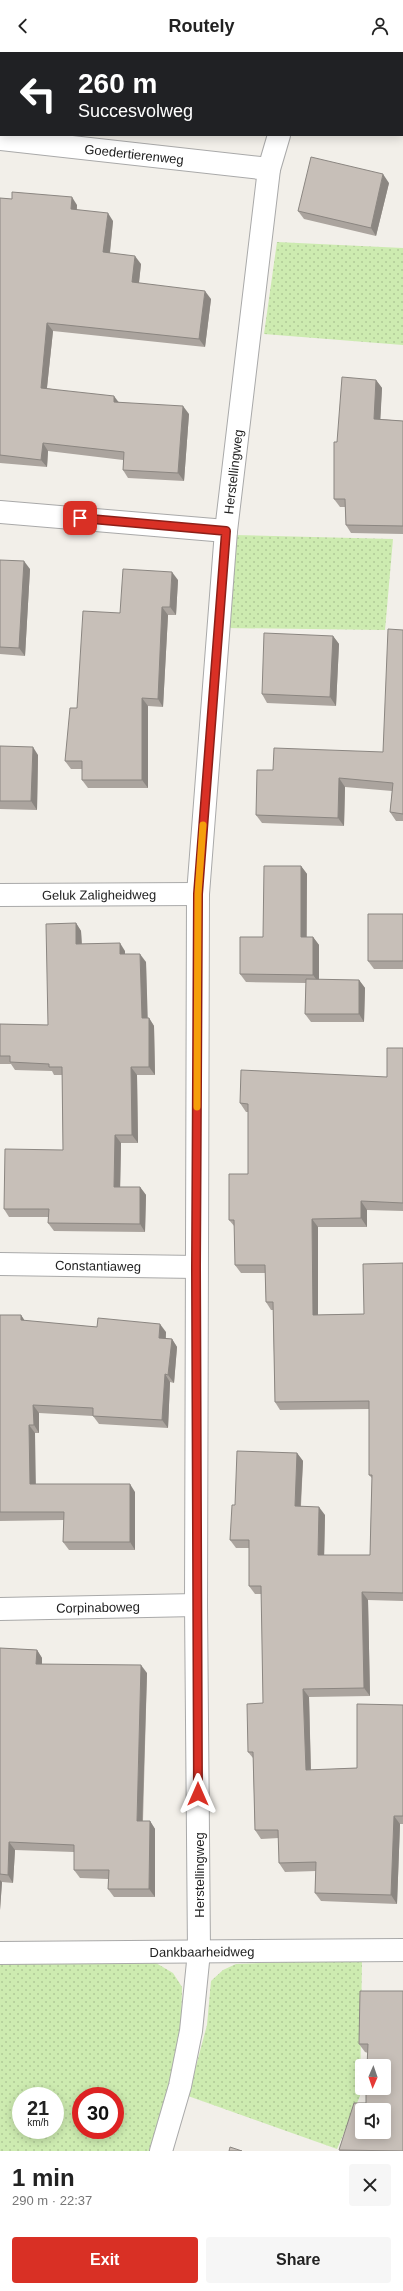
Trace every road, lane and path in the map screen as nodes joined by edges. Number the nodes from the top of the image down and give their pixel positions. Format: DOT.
graph roads {
  1 [pos="279,136"];
  2 [pos="0,139"];
  3 [pos="269,169"];
  4 [pos="0,512"];
  5 [pos="226,531"];
  6 [pos="198,894"];
  7 [pos="0,895"];
  8 [pos="0,1264"];
  9 [pos="196,1267"];
  10 [pos="196,1605"];
  11 [pos="0,1609"];
  12 [pos="403,1950"];
  13 [pos="200,1952"];
  14 [pos="0,1953"];
  15 [pos="161,2151"];
  1 -- 3 [label="street, Herstellingweg"];
  2 -- 3 [label="street, Goedertierenweg"];
  3 -- 5 [label="street, Herstellingweg"];
  4 -- 5 [label="street"];
  5 -- 6 [label="street, Herstellingweg"];
  6 -- 7 [label="street, Geluk Zaligheidweg"];
  6 -- 9 [label="street, Herstellingweg"];
  8 -- 9 [label="street, Constantiaweg"];
  9 -- 10 [label="street, Herstellingweg"];
  10 -- 11 [label="street, Corpinaboweg"];
  10 -- 13 [label="street, Herstellingweg"];
  12 -- 13 [label="street, Dankbaarheidweg"];
  13 -- 14 [label="street, Dankbaarheidweg"];
  13 -- 15 [label="street, Herstellingweg"];
}
